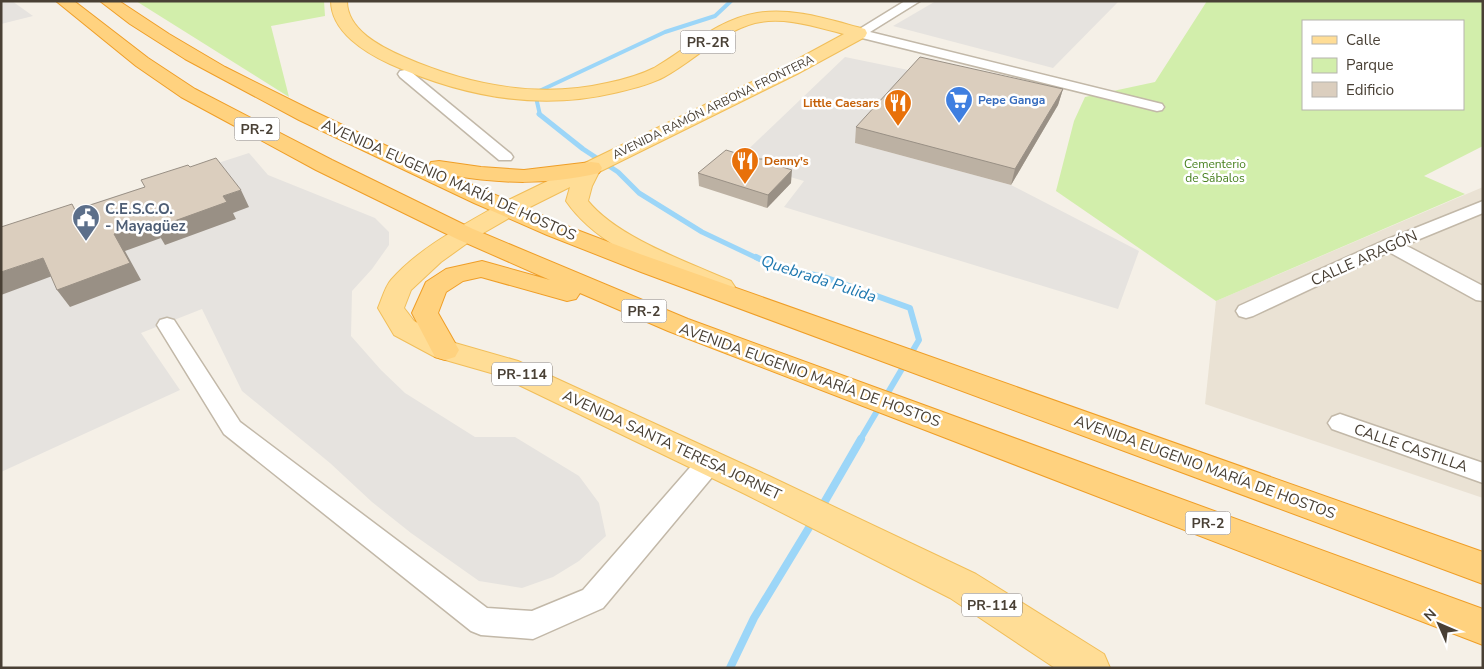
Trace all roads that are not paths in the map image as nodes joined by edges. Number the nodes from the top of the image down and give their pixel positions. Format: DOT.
graph roads {
  1 [pos="64,1"];
  2 [pos="108,1"];
  3 [pos="339,1"];
  4 [pos="914,1"];
  5 [pos="777,17"];
  6 [pos="859,33"];
  7 [pos="791,70"];
  8 [pos="405,74"];
  9 [pos="454,83"];
  10 [pos="426,93"];
  11 [pos="1158,107"];
  12 [pos="504,157"];
  13 [pos="398,160"];
  14 [pos="592,167"];
  15 [pos="1483,206"];
  16 [pos="508,209"];
  17 [pos="465,234"];
  18 [pos="1390,245"];
  19 [pos="1483,295"];
  20 [pos="755,302"];
  21 [pos="1246,311"];
  22 [pos="167,325"];
  23 [pos="678,325"];
  24 [pos="445,350"];
  25 [pos="1340,423"];
  26 [pos="709,463"];
  27 [pos="1483,472"];
  28 [pos="1483,568"];
  29 [pos="1483,627"];
  30 [pos="1090,668"];
  1 -- 17 [label="highway, AVENIDA EUGENIO MARÍA DE HOSTOS / PR-2"];
  2 -- 13 [label="highway, AVENIDA EUGENIO MARÍA DE HOSTOS / PR-2"];
  3 -- 9 [label="main road, PR-2R"];
  4 -- 6 [label="street, AVENIDA RAMÓN ARBONA FRONTERA"];
  5 -- 6 [label="main road, PR-2R"];
  5 -- 7 [label="main road"];
  5 -- 9 [label="main road, PR-2R"];
  6 -- 7 [label="main road, AVENIDA RAMÓN ARBONA FRONTERA"];
  6 -- 11 [label="street"];
  7 -- 14 [label="main road, AVENIDA RAMÓN ARBONA FRONTERA"];
  8 -- 10 [label="street"];
  9 -- 10 [label="street"];
  10 -- 12 [label="street"];
  13 -- 14 [label="highway"];
  13 -- 16 [label="highway, AVENIDA EUGENIO MARÍA DE HOSTOS / PR-2"];
  14 -- 16 [label="main road, AVENIDA RAMÓN ARBONA FRONTERA"];
  14 -- 20 [label="main road"];
  15 -- 18 [label="street, CALLE ARAGÓN"];
  16 -- 17 [label="main road, AVENIDA SANTA TERESA JORNET / PR-114"];
  16 -- 20 [label="highway, AVENIDA EUGENIO MARÍA DE HOSTOS / PR-2"];
  17 -- 23 [label="highway, AVENIDA EUGENIO MARÍA DE HOSTOS / PR-2"];
  17 -- 24 [label="main road, AVENIDA SANTA TERESA JORNET / PR-114"];
  18 -- 19 [label="street"];
  18 -- 21 [label="street, CALLE ARAGÓN"];
  20 -- 28 [label="highway, AVENIDA EUGENIO MARÍA DE HOSTOS / PR-2"];
  22 -- 26 [label="street"];
  23 -- 24 [label="highway"];
  23 -- 29 [label="highway, AVENIDA EUGENIO MARÍA DE HOSTOS / PR-2"];
  24 -- 26 [label="main road, AVENIDA SANTA TERESA JORNET / PR-114"];
  25 -- 27 [label="street, CALLE CASTILLA"];
  26 -- 30 [label="main road, AVENIDA SANTA TERESA JORNET / PR-114"];
}
